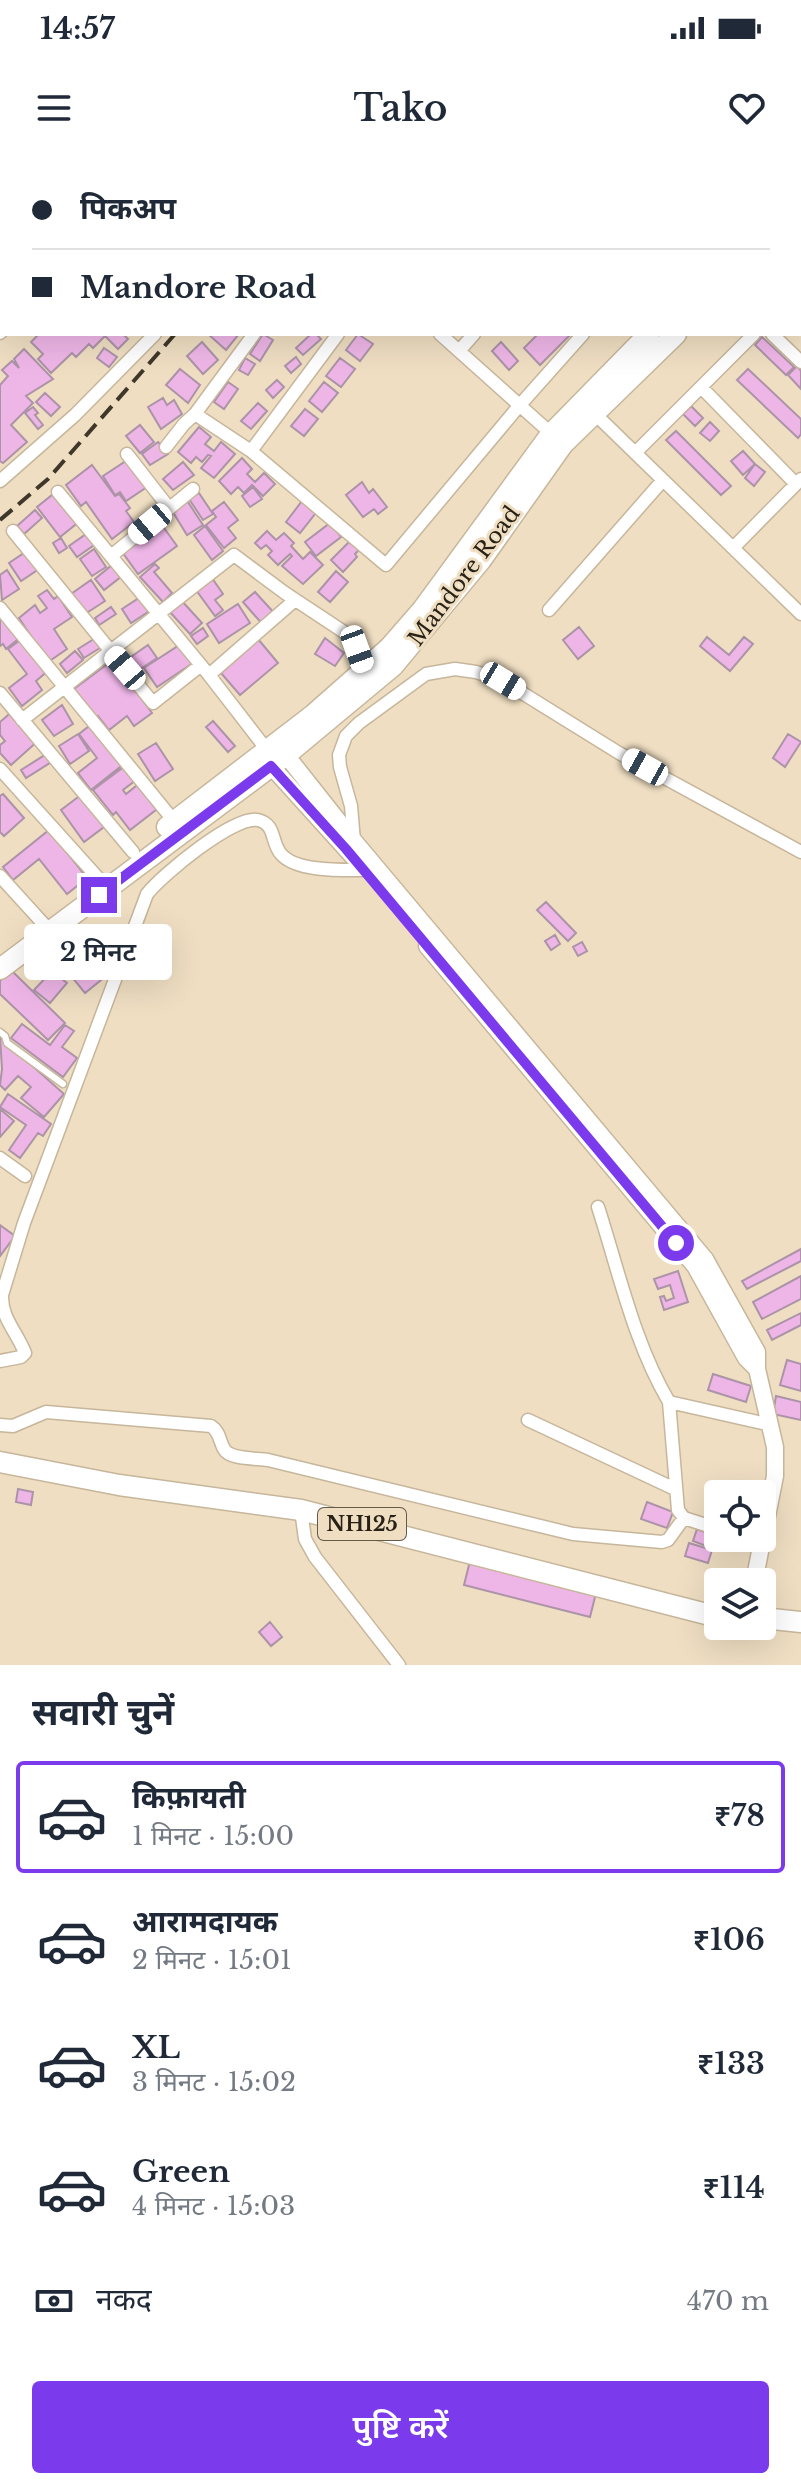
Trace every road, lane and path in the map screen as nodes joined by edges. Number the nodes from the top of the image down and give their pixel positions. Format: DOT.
graph roads {
  1 [pos="153,336"];
  2 [pos="253,336"];
  3 [pos="337,336"];
  4 [pos="442,336"];
  5 [pos="472,336"];
  6 [pos="581,336"];
  7 [pos="647,336"];
  8 [pos="674,336"];
  9 [pos="752,336"];
  10 [pos="774,336"];
  11 [pos="459,351"];
  12 [pos="801,362"];
  13 [pos="701,387"];
  14 [pos="519,406"];
  15 [pos="593,412"];
  16 [pos="195,414"];
  17 [pos="557,439"];
  18 [pos="166,447"];
  19 [pos="251,451"];
  20 [pos="635,453"];
  21 [pos="127,454"];
  22 [pos="663,480"];
  23 [pos="0,481"];
  24 [pos="798,482"];
  25 [pos="193,489"];
  26 [pos="58,492"];
  27 [pos="169,508"];
  28 [pos="13,531"];
  29 [pos="733,548"];
  30 [pos="111,556"];
  31 [pos="295,600"];
  32 [pos="0,608"];
  33 [pos="549,610"];
  34 [pos="159,613"];
  35 [pos="801,614"];
  36 [pos="110,651"];
  37 [pos="205,670"];
  38 [pos="365,671"];
  39 [pos="64,687"];
  40 [pos="0,693"];
  41 [pos="22,720"];
  42 [pos="275,757"];
  43 [pos="0,769"];
  44 [pos="330,820"];
  45 [pos="174,821"];
  46 [pos="354,841"];
  47 [pos="133,852"];
  48 [pos="801,852"];
  49 [pos="364,870"];
  50 [pos="0,876"];
  51 [pos="99,879"];
  52 [pos="45,926"];
  53 [pos="0,951"];
  54 [pos="0,969"];
  55 [pos="0,1032"];
  56 [pos="63,1084"];
  57 [pos="0,1158"];
  58 [pos="25,1176"];
  59 [pos="598,1207"];
  60 [pos="700,1262"];
  61 [pos="0,1361"];
  62 [pos="669,1402"];
  63 [pos="528,1420"];
  64 [pos="0,1425"];
  65 [pos="771,1425"];
  66 [pos="0,1451"];
  67 [pos="0,1462"];
  68 [pos="774,1480"];
  69 [pos="675,1489"];
  70 [pos="301,1510"];
  71 [pos="684,1518"];
  72 [pos="704,1524"];
  73 [pos="704,1601"];
  74 [pos="704,1613"];
  75 [pos="776,1619"];
  76 [pos="801,1622"];
  77 [pos="399,1665"];
  1 -- 23 [label="street"];
  2 -- 16 [label="street"];
  3 -- 19 [label="street"];
  4 -- 11 [label="street"];
  5 -- 11 [label="street"];
  6 -- 14 [label="street"];
  7 -- 17 [label="highway, Mandore Road"];
  8 -- 15 [label="highway, Mandore Road"];
  9 -- 13 [label="street"];
  10 -- 12 [label="street"];
  11 -- 14 [label="street"];
  13 -- 20 [label="street"];
  13 -- 24 [label="street"];
  14 -- 17 [label="street"];
  14 -- 19 [label="street"];
  15 -- 17 [label="highway, Mandore Road"];
  15 -- 20 [label="street"];
  16 -- 18 [label="street"];
  16 -- 19 [label="street"];
  17 -- 38 [label="highway, Mandore Road"];
  17 -- 42 [label="highway, Mandore Road"];
  20 -- 22 [label="street"];
  21 -- 27 [label="street"];
  22 -- 29 [label="street"];
  22 -- 33 [label="street"];
  24 -- 29 [label="street"];
  25 -- 27 [label="street"];
  26 -- 30 [label="street"];
  27 -- 30 [label="street"];
  28 -- 36 [label="street"];
  29 -- 35 [label="street"];
  30 -- 34 [label="street"];
  31 -- 34 [label="street"];
  31 -- 37 [label="street"];
  31 -- 38 [label="street"];
  32 -- 39 [label="street"];
  34 -- 36 [label="street"];
  34 -- 37 [label="street"];
  36 -- 37 [label="street"];
  36 -- 39 [label="street"];
  37 -- 42 [label="street"];
  38 -- 42 [label="highway, Mandore Road"];
  39 -- 41 [label="street"];
  39 -- 45 [label="street"];
  40 -- 41 [label="street"];
  41 -- 47 [label="street"];
  42 -- 44 [label="street"];
  42 -- 45 [label="highway, Mandore Road"];
  42 -- 52 [label="highway, Mandore Road"];
  43 -- 51 [label="street"];
  44 -- 46 [label="street"];
  44 -- 49 [label="street"];
  45 -- 47 [label="highway, Mandore Road"];
  46 -- 48 [label="street"];
  46 -- 60 [label="street"];
  47 -- 51 [label="highway, Mandore Road"];
  49 -- 60 [label="street"];
  49 -- 61 [label="street"];
  50 -- 52 [label="street"];
  51 -- 52 [label="highway, Mandore Road"];
  52 -- 53 [label="highway, Mandore Road"];
  52 -- 54 [label="highway, Mandore Road"];
  55 -- 56 [label="lane"];
  57 -- 58 [label="street"];
  59 -- 62 [label="street"];
  60 -- 65 [label="street"];
  62 -- 65 [label="street"];
  62 -- 69 [label="street"];
  63 -- 69 [label="street"];
  64 -- 71 [label="street"];
  65 -- 68 [label="street"];
  66 -- 73 [label="highway, NH125"];
  67 -- 70 [label="highway, NH125"];
  69 -- 71 [label="street"];
  70 -- 74 [label="highway, NH125"];
  70 -- 77 [label="street"];
  71 -- 72 [label="street"];
  75 -- 76 [label="highway"];
}
